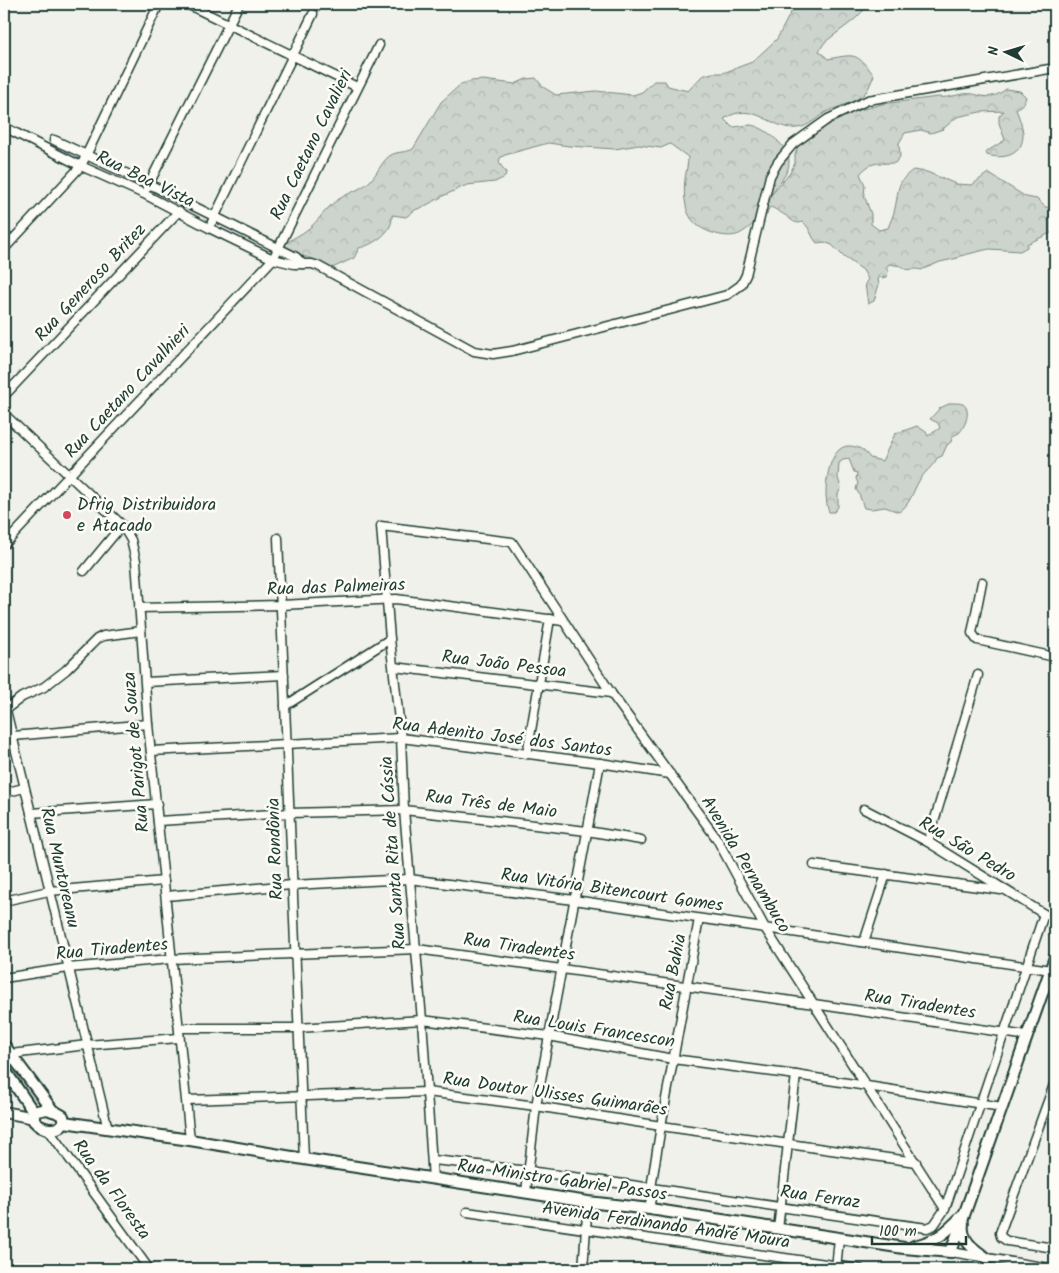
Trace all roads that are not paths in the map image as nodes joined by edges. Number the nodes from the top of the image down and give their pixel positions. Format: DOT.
graph roads {
  1 [pos="159,4"];
  2 [pos="186,4"];
  3 [pos="239,4"];
  4 [pos="313,14"];
  5 [pos="230,24"];
  6 [pos="379,45"];
  7 [pos="292,56"];
  8 [pos="1055,68"];
  9 [pos="357,87"];
  10 [pos="4,127"];
  11 [pos="54,140"];
  12 [pos="86,154"];
  13 [pos="82,166"];
  14 [pos="149,184"];
  15 [pos="144,194"];
  16 [pos="179,212"];
  17 [pos="214,218"];
  18 [pos="209,228"];
  19 [pos="4,249"];
  20 [pos="278,249"];
  21 [pos="273,259"];
  22 [pos="302,264"];
  23 [pos="4,396"];
  24 [pos="4,414"];
  25 [pos="69,477"];
  26 [pos="122,525"];
  27 [pos="278,538"];
  28 [pos="512,542"];
  29 [pos="4,545"];
  30 [pos="84,571"];
  31 [pos="982,582"];
  32 [pos="387,600"];
  33 [pos="281,605"];
  34 [pos="139,608"];
  35 [pos="550,619"];
  36 [pos="563,621"];
  37 [pos="141,631"];
  38 [pos="390,639"];
  39 [pos="1055,656"];
  40 [pos="394,667"];
  41 [pos="284,675"];
  42 [pos="978,675"];
  43 [pos="146,682"];
  44 [pos="539,684"];
  45 [pos="611,694"];
  46 [pos="5,706"];
  47 [pos="285,706"];
  48 [pos="148,724"];
  49 [pos="13,736"];
  50 [pos="401,738"];
  51 [pos="287,744"];
  52 [pos="151,751"];
  53 [pos="528,754"];
  54 [pos="600,764"];
  55 [pos="670,774"];
  56 [pos="24,788"];
  57 [pos="4,794"];
  58 [pos="156,804"];
  59 [pos="864,809"];
  60 [pos="404,810"];
  61 [pos="31,813"];
  62 [pos="290,813"];
  63 [pos="158,821"];
  64 [pos="587,831"];
  65 [pos="641,840"];
  66 [pos="928,842"];
  67 [pos="814,865"];
  68 [pos="886,874"];
  69 [pos="409,879"];
  70 [pos="164,881"];
  71 [pos="292,885"];
  72 [pos="49,891"];
  73 [pos="1006,891"];
  74 [pos="166,896"];
  75 [pos="574,900"];
  76 [pos="4,901"];
  77 [pos="1044,914"];
  78 [pos="1055,917"];
  79 [pos="699,919"];
  80 [pos="765,928"];
  81 [pos="864,942"];
  82 [pos="416,949"];
  83 [pos="295,954"];
  84 [pos="1055,957"];
  85 [pos="171,959"];
  86 [pos="1026,967"];
  87 [pos="68,968"];
  88 [pos="560,969"];
  89 [pos="1051,970"];
  90 [pos="4,978"];
  91 [pos="686,987"];
  92 [pos="814,1004"];
  93 [pos="422,1020"];
  94 [pos="179,1028"];
  95 [pos="298,1028"];
  96 [pos="1004,1032"];
  97 [pos="549,1036"];
  98 [pos="1028,1036"];
  99 [pos="179,1038"];
  100 [pos="4,1045"];
  101 [pos="87,1045"];
  102 [pos="10,1054"];
  103 [pos="674,1059"];
  104 [pos="4,1069"];
  105 [pos="796,1075"];
  106 [pos="1055,1082"];
  107 [pos="865,1085"];
  108 [pos="427,1092"];
  109 [pos="301,1097"];
  110 [pos="186,1100"];
  111 [pos="980,1103"];
  112 [pos="536,1106"];
  113 [pos="1002,1107"];
  114 [pos="53,1111"];
  115 [pos="4,1112"];
  116 [pos="34,1116"];
  117 [pos="64,1122"];
  118 [pos="661,1126"];
  119 [pos="48,1129"];
  120 [pos="108,1129"];
  121 [pos="190,1140"];
  122 [pos="788,1144"];
  123 [pos="304,1159"];
  124 [pos="432,1160"];
  125 [pos="916,1162"];
  126 [pos="527,1170"];
  127 [pos="433,1179"];
  128 [pos="651,1188"];
  129 [pos="526,1192"];
  130 [pos="588,1202"];
  131 [pos="780,1208"];
  132 [pos="650,1209"];
  133 [pos="945,1209"];
  134 [pos="467,1212"];
  135 [pos="964,1214"];
  136 [pos="778,1229"];
  137 [pos="586,1230"];
  138 [pos="839,1238"];
  139 [pos="904,1248"];
  140 [pos="1055,1248"];
  141 [pos="951,1252"];
  142 [pos="988,1259"];
  143 [pos="836,1267"];
  144 [pos="146,1268"];
  145 [pos="583,1269"];
  146 [pos="860,1269"];
  147 [pos="1055,1269"];
  1 -- 12 [label="street"];
  2 -- 5 [label="street"];
  3 -- 5 [label="street"];
  4 -- 7 [label="street"];
  5 -- 7 [label="street"];
  5 -- 14 [label="street"];
  6 -- 9 [label="street, Rua Caetano Cavalieri"];
  7 -- 9 [label="street"];
  7 -- 17 [label="street"];
  8 -- 22 [label="street"];
  9 -- 20 [label="street, Rua Caetano Cavalieri"];
  10 -- 13 [label="street, Rua Boa Vista"];
  11 -- 12 [label="street, Rua Boa Vista"];
  12 -- 13 [label="street"];
  12 -- 14 [label="street, Rua Boa Vista"];
  13 -- 15 [label="street, Rua Boa Vista"];
  13 -- 19 [label="street"];
  14 -- 15 [label="street"];
  14 -- 17 [label="street, Rua Boa Vista"];
  15 -- 16 [label="street, Rua Boa Vista"];
  16 -- 18 [label="street, Rua Boa Vista"];
  16 -- 23 [label="street, Rua Generoso Britez"];
  17 -- 18 [label="street"];
  17 -- 20 [label="street, Rua Boa Vista"];
  18 -- 21 [label="street, Rua Boa Vista"];
  20 -- 21 [label="street, Rua Caetano Cavalieri"];
  20 -- 22 [label="street, Rua Boa Vista"];
  21 -- 22 [label="street, Rua Boa Vista"];
  21 -- 25 [label="street, Rua Caetano Cavalhieri"];
  24 -- 25 [label="street, Rua Parigot de Souza"];
  25 -- 26 [label="street, Rua Parigot de Souza"];
  25 -- 29 [label="street, Rua Caetano Cavalhieri"];
  26 -- 30 [label="street"];
  26 -- 34 [label="street, Rua Parigot de Souza"];
  27 -- 33 [label="street, Rua Rondônia"];
  28 -- 32 [label="street, Rua Santa Rita de Cássia"];
  28 -- 36 [label="street, Avenida Pernambuco"];
  31 -- 39 [label="street"];
  32 -- 33 [label="street, Rua das Palmeiras"];
  32 -- 35 [label="street, Rua das Palmeiras"];
  32 -- 38 [label="street, Rua Santa Rita de Cássia"];
  33 -- 34 [label="street, Rua das Palmeiras"];
  33 -- 41 [label="street, Rua Rondônia"];
  34 -- 37 [label="street, Rua Parigot de Souza"];
  35 -- 36 [label="street, Rua das Palmeiras"];
  35 -- 44 [label="street"];
  36 -- 45 [label="street, Avenida Pernambuco"];
  37 -- 43 [label="street, Rua Parigot de Souza"];
  37 -- 46 [label="street"];
  38 -- 40 [label="street, Rua Santa Rita de Cássia"];
  38 -- 47 [label="street"];
  40 -- 44 [label="street, Rua João Pessoa"];
  40 -- 50 [label="street, Rua Santa Rita de Cássia"];
  41 -- 43 [label="street"];
  41 -- 47 [label="street, Rua Rondônia"];
  42 -- 66 [label="street"];
  43 -- 48 [label="street, Rua Parigot de Souza"];
  44 -- 45 [label="street, Rua João Pessoa"];
  44 -- 53 [label="street"];
  45 -- 55 [label="street, Avenida Pernambuco"];
  46 -- 49 [label="street, Rua Muntoreanu"];
  47 -- 51 [label="street, Rua Rondônia"];
  48 -- 49 [label="street"];
  48 -- 52 [label="street, Rua Parigot de Souza"];
  49 -- 56 [label="street, Rua Muntoreanu"];
  50 -- 51 [label="street, Rua Adenito José dos Santos"];
  50 -- 53 [label="street, Rua Adenito José dos Santos"];
  50 -- 60 [label="street, Rua Santa Rita de Cássia"];
  51 -- 52 [label="street, Rua Adenito José dos Santos"];
  51 -- 62 [label="street, Rua Rondônia"];
  52 -- 58 [label="street, Rua Parigot de Souza"];
  53 -- 54 [label="street, Rua Adenito José dos Santos"];
  54 -- 55 [label="street, Rua Adenito José dos Santos"];
  54 -- 64 [label="street"];
  55 -- 80 [label="street, Avenida Pernambuco"];
  56 -- 57 [label="street"];
  56 -- 61 [label="street, Rua Muntoreanu"];
  58 -- 61 [label="street"];
  58 -- 63 [label="street, Rua Parigot de Souza"];
  59 -- 66 [label="street, Rua São Pedro"];
  60 -- 62 [label="street, Rua Três de Maio"];
  60 -- 64 [label="street, Rua Três de Maio"];
  60 -- 69 [label="street, Rua Santa Rita de Cássia"];
  61 -- 72 [label="street, Rua Muntoreanu"];
  62 -- 63 [label="street, Rua Três de Maio"];
  62 -- 71 [label="street, Rua Rondônia"];
  63 -- 70 [label="street, Rua Parigot de Souza"];
  64 -- 65 [label="street, Rua Três de Maio"];
  64 -- 75 [label="street"];
  66 -- 73 [label="street, Rua São Pedro"];
  67 -- 68 [label="street"];
  68 -- 73 [label="street"];
  68 -- 81 [label="street"];
  69 -- 71 [label="street, Rua Vitória Bitencourt Gomes"];
  69 -- 75 [label="street, Rua Vitória Bitencourt Gomes"];
  69 -- 82 [label="street, Rua Santa Rita de Cássia"];
  70 -- 72 [label="street"];
  70 -- 74 [label="street, Rua Parigot de Souza"];
  71 -- 74 [label="street, Rua Vitória Bitencourt Gomes"];
  71 -- 83 [label="street, Rua Rondônia"];
  72 -- 76 [label="street"];
  72 -- 87 [label="street, Rua Muntoreanu"];
  73 -- 77 [label="street, Rua São Pedro"];
  74 -- 85 [label="street, Rua Parigot de Souza"];
  75 -- 79 [label="street, Rua Vitória Bitencourt Gomes"];
  75 -- 88 [label="street"];
  77 -- 78 [label="street, Rua São Pedro"];
  77 -- 86 [label="street, Rua Ferraz"];
  79 -- 80 [label="street, Rua Vitória Bitencourt Gomes"];
  79 -- 91 [label="street, Rua Bahia"];
  80 -- 81 [label="street, Rua Vitória Bitencourt Gomes"];
  80 -- 92 [label="street, Avenida Pernambuco"];
  81 -- 86 [label="street, Rua Vitória Bitencourt Gomes"];
  82 -- 83 [label="street, Rua Tiradentes"];
  82 -- 88 [label="street, Rua Tiradentes"];
  82 -- 93 [label="street, Rua Santa Rita de Cássia"];
  83 -- 85 [label="street, Rua Tiradentes"];
  83 -- 95 [label="street, Rua Rondônia"];
  84 -- 89 [label="main road"];
  85 -- 87 [label="street, Rua Tiradentes"];
  85 -- 94 [label="street, Rua Parigot de Souza"];
  86 -- 89 [label="street, Rua Vitória Bitencourt Gomes"];
  86 -- 96 [label="street, Rua Ferraz"];
  87 -- 90 [label="street, Rua Tiradentes"];
  87 -- 101 [label="street, Rua Muntoreanu"];
  88 -- 91 [label="street, Rua Tiradentes"];
  88 -- 97 [label="street"];
  89 -- 98 [label="main road"];
  91 -- 92 [label="street, Rua Tiradentes"];
  91 -- 103 [label="street, Rua Bahia"];
  92 -- 96 [label="street, Rua Tiradentes"];
  92 -- 107 [label="street, Avenida Pernambuco"];
  93 -- 95 [label="street, Rua Louis Francescon"];
  93 -- 97 [label="street, Rua Louis Francescon"];
  93 -- 108 [label="street, Rua Santa Rita de Cássia"];
  94 -- 95 [label="street, Rua Louis Francescon"];
  94 -- 99 [label="street, Rua Parigot de Souza"];
  95 -- 109 [label="street, Rua Rondônia"];
  96 -- 98 [label="street, Rua Tiradentes"];
  96 -- 111 [label="street, Rua Ferraz"];
  97 -- 103 [label="street, Rua Louis Francescon"];
  97 -- 112 [label="street"];
  98 -- 113 [label="main road"];
  99 -- 101 [label="street"];
  99 -- 110 [label="street, Rua Parigot de Souza"];
  100 -- 102 [label="main road"];
  101 -- 102 [label="street"];
  101 -- 120 [label="street, Rua Muntoreanu"];
  102 -- 114 [label="main road"];
  103 -- 105 [label="street, Rua Louis Francescon"];
  103 -- 118 [label="street, Rua Bahia"];
  104 -- 116 [label="main road"];
  105 -- 107 [label="street, Rua Louis Francescon"];
  105 -- 122 [label="street"];
  106 -- 140 [label="street"];
  107 -- 111 [label="street, Rua Louis Francescon"];
  107 -- 125 [label="street, Avenida Pernambuco"];
  108 -- 109 [label="street, Rua Doutor Ulisses Guimarães"];
  108 -- 112 [label="street, Rua Doutor Ulisses Guimarães"];
  108 -- 124 [label="street, Rua Santa Rita de Cássia"];
  109 -- 110 [label="street, Rua Doutor Ulisses Guimarães"];
  109 -- 123 [label="street, Rua Rondônia"];
  110 -- 121 [label="street, Rua Parigot de Souza"];
  111 -- 113 [label="street, Rua Louis Francescon"];
  111 -- 133 [label="street, Rua Ferraz"];
  112 -- 118 [label="street, Rua Doutor Ulisses Guimarães"];
  112 -- 126 [label="street"];
  113 -- 135 [label="main road"];
  114 -- 116 [label="main road"];
  114 -- 117 [label="main road"];
  115 -- 116 [label="main road"];
  116 -- 119 [label="main road"];
  117 -- 119 [label="main road"];
  117 -- 120 [label="main road, Rua Ministro Gabriel Passos"];
  118 -- 122 [label="street, Rua Doutor Ulisses Guimarães"];
  118 -- 128 [label="street, Rua Bahia"];
  119 -- 144 [label="street, Rua da Floresta"];
  120 -- 121 [label="main road, Rua Ministro Gabriel Passos"];
  121 -- 123 [label="main road, Rua Ministro Gabriel Passos"];
  122 -- 125 [label="street, Rua Doutor Ulisses Guimarães"];
  122 -- 131 [label="street"];
  123 -- 127 [label="main road, Rua Ministro Gabriel Passos"];
  124 -- 126 [label="street, Rua Ferraz"];
  124 -- 127 [label="street, Rua Santa Rita de Cássia"];
  125 -- 133 [label="street, Avenida Pernambuco"];
  126 -- 128 [label="street, Rua Ferraz"];
  126 -- 129 [label="street"];
  127 -- 129 [label="main road, Rua Ministro Gabriel Passos"];
  128 -- 131 [label="street, Rua Ferraz"];
  128 -- 132 [label="street, Rua Bahia"];
  129 -- 130 [label="main road, Rua Ministro Gabriel Passos"];
  130 -- 132 [label="main road, Rua Ministro Gabriel Passos"];
  130 -- 137 [label="street"];
  131 -- 133 [label="street, Rua Ferraz"];
  131 -- 136 [label="street"];
  132 -- 136 [label="main road, Rua Ministro Gabriel Passos"];
  134 -- 137 [label="street, Avenida Ferdinando André Moura"];
  135 -- 139 [label="main road"];
  135 -- 141 [label="main road"];
  135 -- 142 [label="main road"];
  136 -- 138 [label="main road, Rua Ministro Gabriel Passos"];
  137 -- 143 [label="street, Avenida Ferdinando André Moura"];
  137 -- 145 [label="street"];
  138 -- 139 [label="main road, Rua Ministro Gabriel Passos"];
  138 -- 143 [label="street"];
  139 -- 141 [label="main road, Rua Ministro Gabriel Passos"];
  141 -- 142 [label="street, Rua Ministro Gabriel Passos"];
  142 -- 147 [label="street, Rua Ministro Gabriel Passos"];
  143 -- 146 [label="street, Avenida Ferdinando André Moura"];
}
